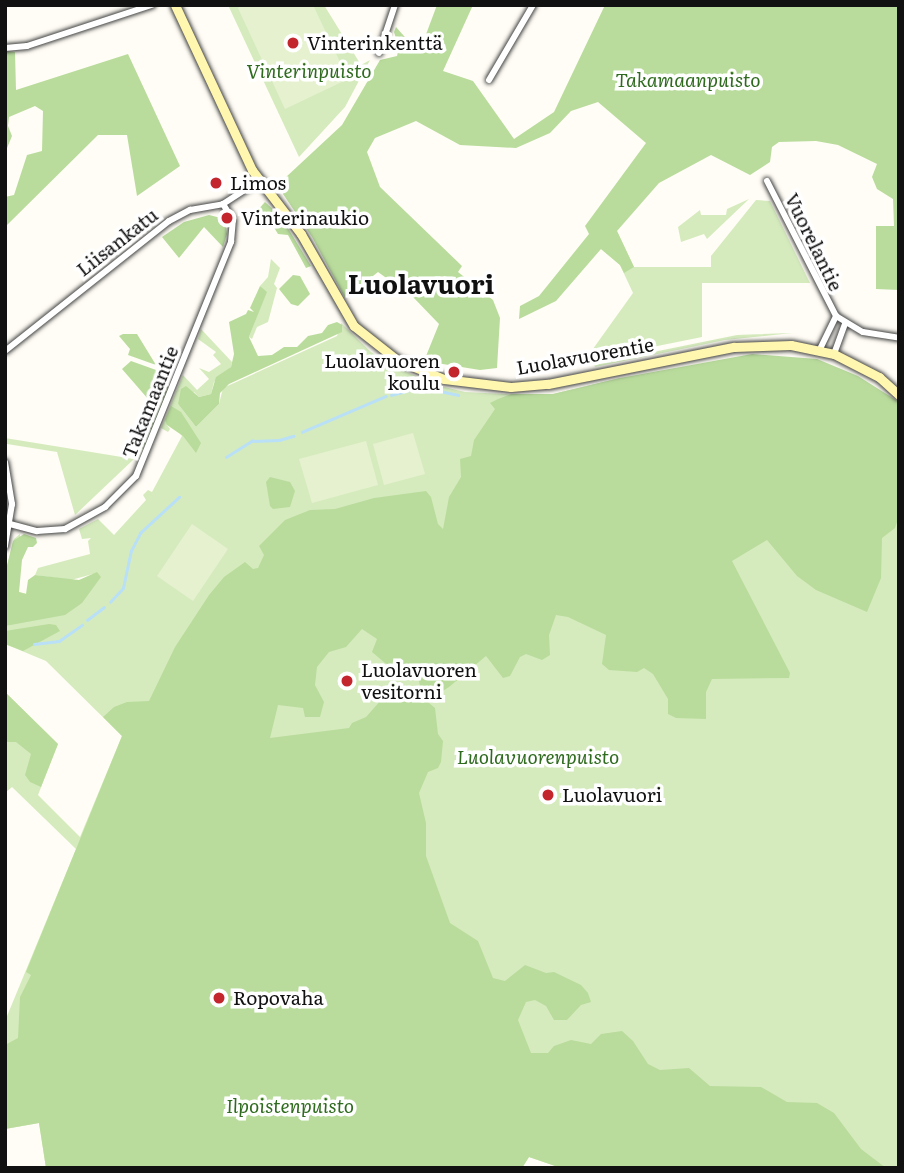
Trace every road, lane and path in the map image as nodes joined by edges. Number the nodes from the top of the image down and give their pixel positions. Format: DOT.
graph roads {
  1 [pos="152,5"];
  2 [pos="174,5"];
  3 [pos="395,5"];
  4 [pos="533,5"];
  5 [pos="5,48"];
  6 [pos="379,53"];
  7 [pos="489,80"];
  8 [pos="260,180"];
  9 [pos="767,181"];
  10 [pos="223,204"];
  11 [pos="836,316"];
  12 [pos="845,323"];
  13 [pos="899,338"];
  14 [pos="820,349"];
  15 [pos="5,351"];
  16 [pos="834,354"];
  17 [pos="899,395"];
  18 [pos="5,462"];
  19 [pos="10,524"];
  20 [pos="5,546"];
  1 -- 5 [label="street"];
  2 -- 8 [label="street, Luolavuorentie"];
  3 -- 6 [label="street"];
  4 -- 7 [label="street"];
  8 -- 10 [label="street, Liisankatu"];
  8 -- 14 [label="street, Luolavuorentie"];
  9 -- 11 [label="street, Vuorelantie"];
  10 -- 15 [label="street, Liisankatu"];
  10 -- 19 [label="street, Takamaantie"];
  11 -- 12 [label="street, Vuorelantie"];
  11 -- 14 [label="street, Vuorelantie"];
  12 -- 13 [label="street, Vuorelantie"];
  12 -- 16 [label="street"];
  14 -- 16 [label="street, Luolavuorentie"];
  16 -- 17 [label="street, Luolavuorentie"];
  18 -- 19 [label="street"];
  19 -- 20 [label="street"];
}
